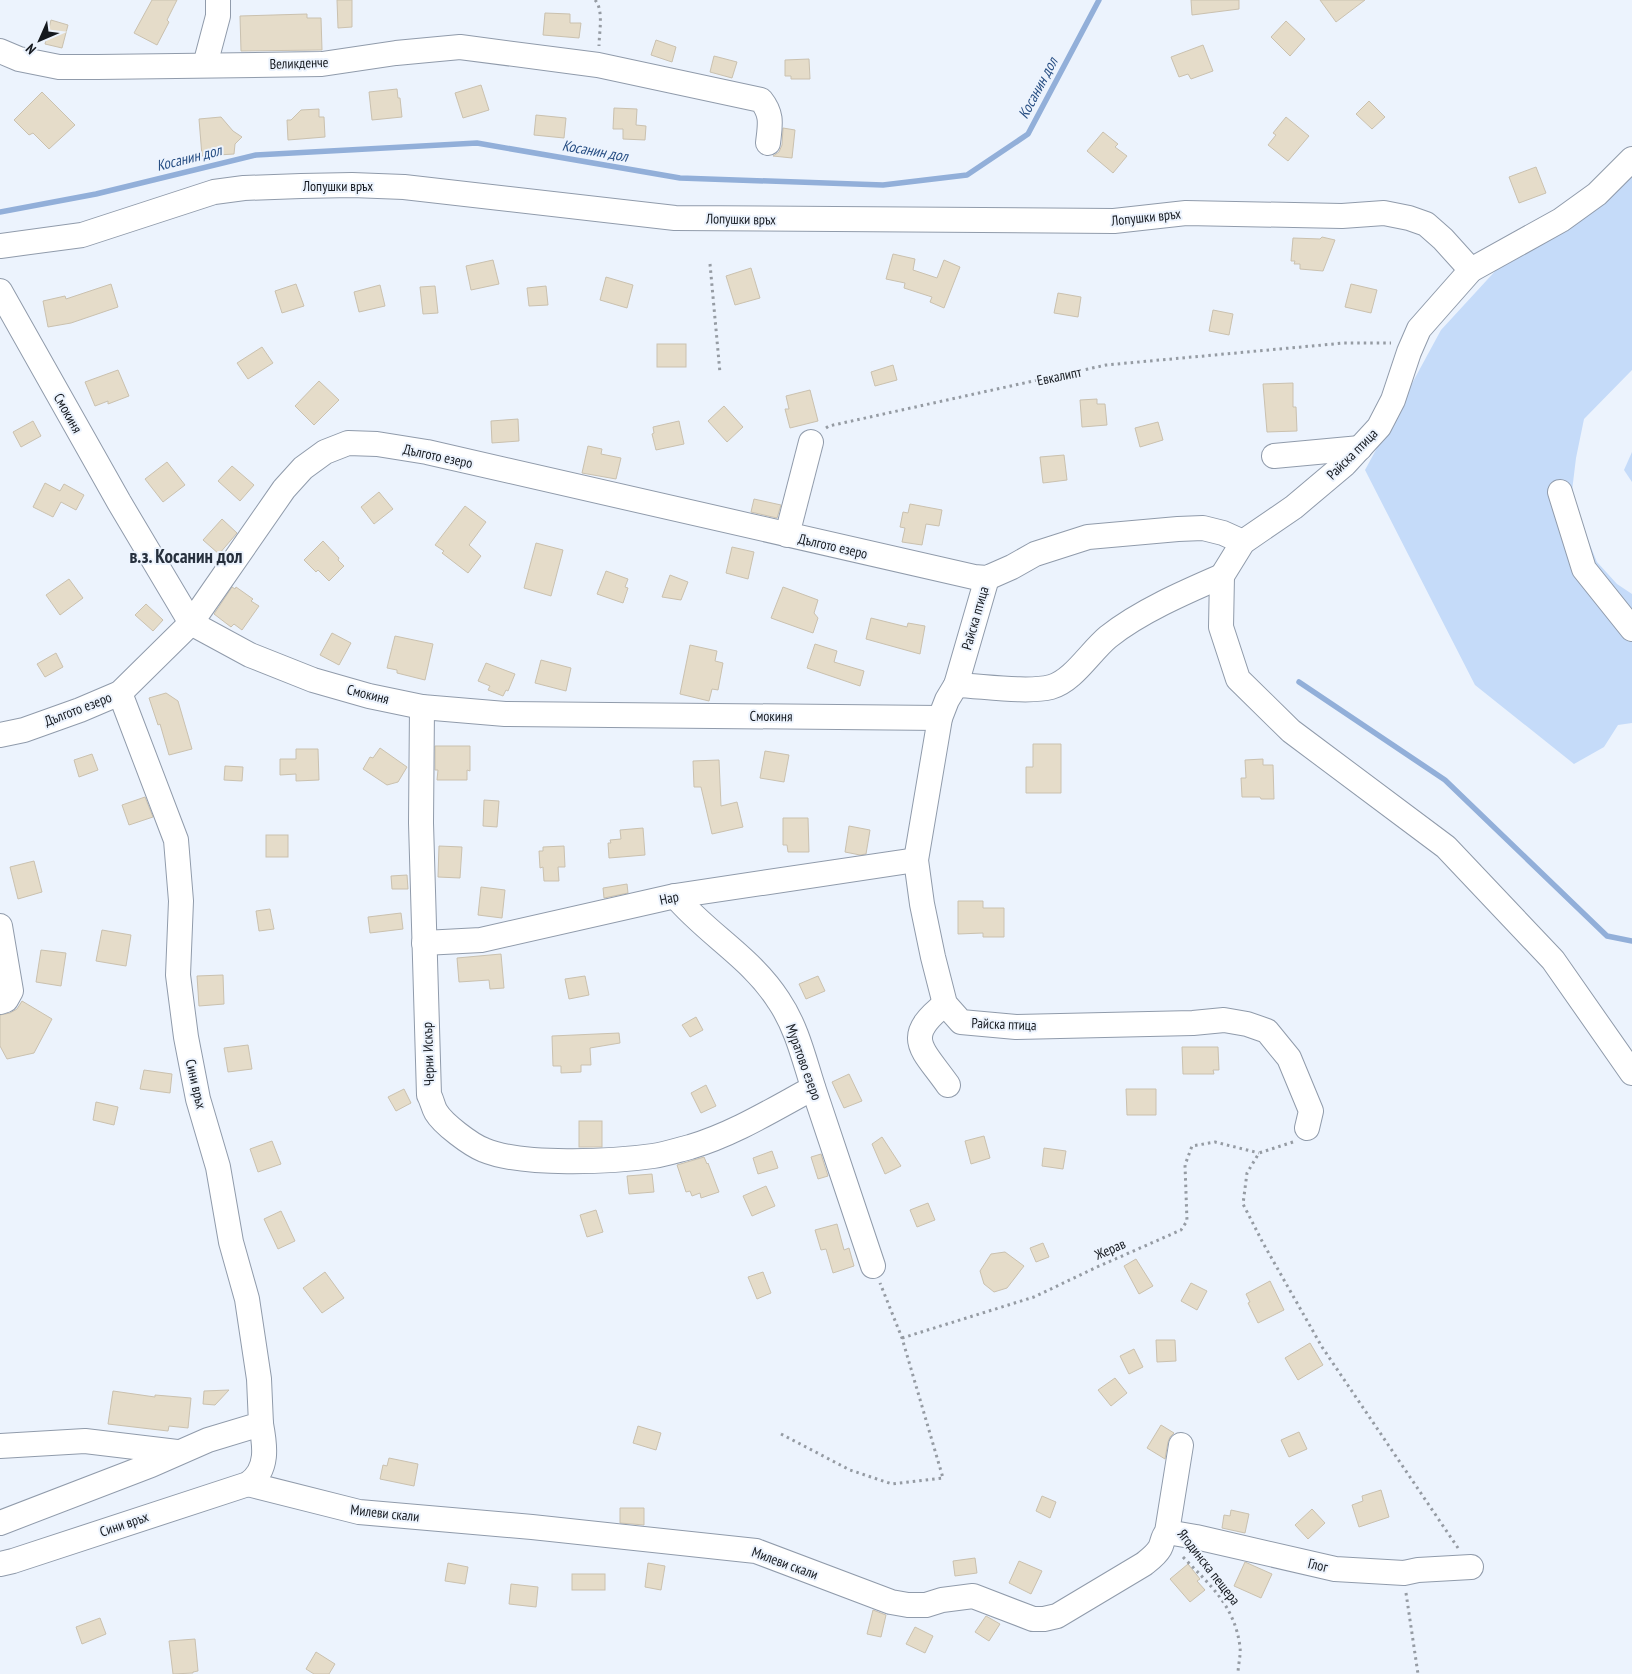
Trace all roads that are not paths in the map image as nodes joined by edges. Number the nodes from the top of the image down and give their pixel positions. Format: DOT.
graph roads {
  1 [pos="218,0"];
  2 [pos="0,51"];
  3 [pos="205,65"];
  4 [pos="768,143"];
  5 [pos="1632,159"];
  6 [pos="0,246"];
  7 [pos="1471,270"];
  8 [pos="0,291"];
  9 [pos="811,442"];
  10 [pos="1360,448"];
  11 [pos="1274,456"];
  12 [pos="1560,492"];
  13 [pos="787,535"];
  14 [pos="1242,542"];
  15 [pos="1222,576"];
  16 [pos="987,578"];
  17 [pos="191,623"];
  18 [pos="1632,629"];
  19 [pos="956,685"];
  20 [pos="120,693"];
  21 [pos="422,707"];
  22 [pos="940,718"];
  23 [pos="0,735"];
  24 [pos="916,860"];
  25 [pos="675,896"];
  26 [pos="0,926"];
  27 [pos="424,943"];
  28 [pos="0,1002"];
  29 [pos="945,1004"];
  30 [pos="1632,1073"];
  31 [pos="948,1085"];
  32 [pos="814,1088"];
  33 [pos="1306,1128"];
  34 [pos="873,1266"];
  35 [pos="262,1424"];
  36 [pos="1181,1445"];
  37 [pos="4,1446"];
  38 [pos="179,1452"];
  39 [pos="248,1484"];
  40 [pos="0,1523"];
  41 [pos="1167,1532"];
  42 [pos="0,1564"];
  43 [pos="1471,1567"];
  1 -- 3 [label="street"];
  2 -- 3 [label="street, Великденче"];
  3 -- 4 [label="street, Великденче"];
  5 -- 7 [label="street, Райска птица"];
  6 -- 7 [label="street, Лопушки връх"];
  7 -- 10 [label="street, Райска птица"];
  8 -- 17 [label="street, Смокиня"];
  9 -- 13 [label="street"];
  10 -- 11 [label="street"];
  10 -- 14 [label="street, Райска птица"];
  12 -- 18 [label="street"];
  13 -- 16 [label="street, Дългото езеро"];
  13 -- 17 [label="street, Дългото езеро"];
  14 -- 15 [label="street"];
  14 -- 16 [label="street, Райска птица"];
  15 -- 19 [label="street"];
  15 -- 30 [label="street"];
  16 -- 19 [label="street, Райска птица"];
  17 -- 20 [label="street, Дългото езеро"];
  17 -- 21 [label="street, Смокиня"];
  19 -- 22 [label="street, Райска птица"];
  20 -- 23 [label="street, Дългото езеро"];
  20 -- 35 [label="street, Сини връх"];
  21 -- 22 [label="street, Смокиня"];
  21 -- 27 [label="street, Черни Искър"];
  22 -- 24 [label="street, Райска птица"];
  24 -- 25 [label="street, Нар"];
  24 -- 29 [label="street, Райска птица"];
  25 -- 27 [label="street, Нар"];
  25 -- 32 [label="street, Муратово езеро"];
  26 -- 28 [label="street"];
  27 -- 32 [label="street, Черни Искър"];
  29 -- 31 [label="street"];
  29 -- 33 [label="street, Райска птица"];
  32 -- 34 [label="street, Муратово езеро"];
  35 -- 38 [label="street"];
  35 -- 39 [label="street, Сини връх"];
  36 -- 41 [label="street, Милеви скали"];
  37 -- 38 [label="street"];
  38 -- 40 [label="street"];
  39 -- 41 [label="street, Милеви скали"];
  39 -- 42 [label="street, Сини връх"];
  41 -- 43 [label="street, Глог"];
}
